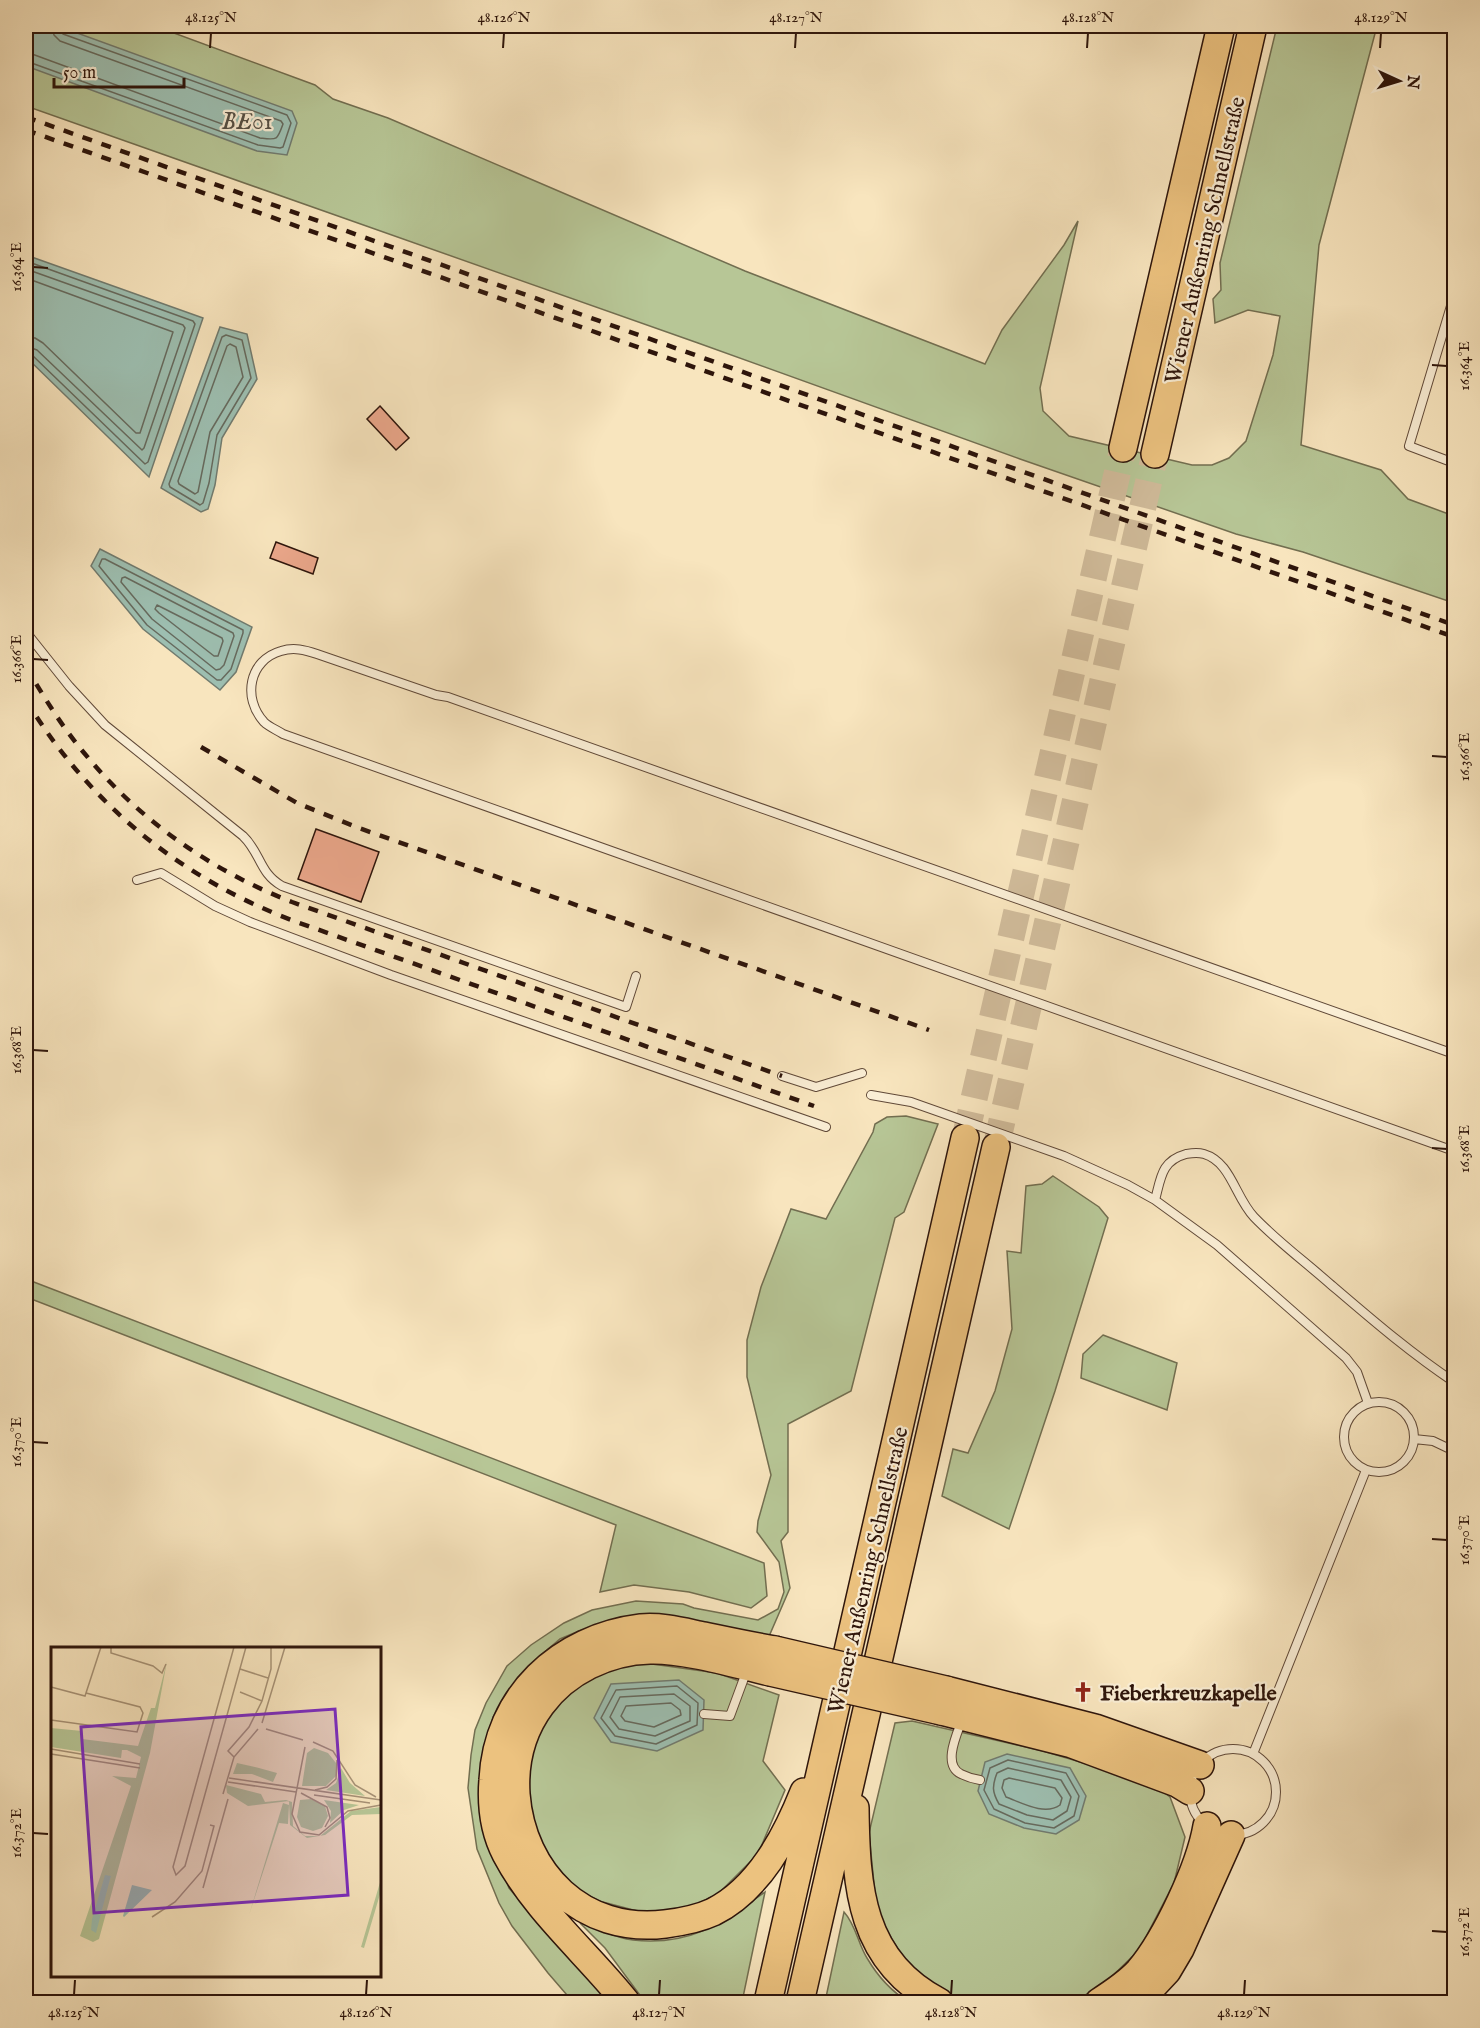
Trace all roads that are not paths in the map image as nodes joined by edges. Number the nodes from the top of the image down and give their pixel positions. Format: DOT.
graph roads {
  1 [pos="1221,26"];
  2 [pos="1253,26"];
  3 [pos="1455,285"];
  4 [pos="1123,448"];
  5 [pos="1155,454"];
  6 [pos="1455,463"];
  7 [pos="26,632"];
  8 [pos="137,880"];
  9 [pos="636,976"];
  10 [pos="1455,1053"];
  11 [pos="862,1073"];
  12 [pos="782,1076"];
  13 [pos="871,1095"];
  14 [pos="826,1127"];
  15 [pos="965,1138"];
  16 [pos="996,1147"];
  17 [pos="1455,1151"];
  18 [pos="1155,1200"];
  19 [pos="1455,1382"];
  20 [pos="1368,1403"];
  21 [pos="1414,1439"];
  22 [pos="1455,1451"];
  23 [pos="1366,1470"];
  24 [pos="764,1663"];
  25 [pos="950,1706"];
  26 [pos="835,1712"];
  27 [pos="704,1714"];
  28 [pos="1253,1754"];
  29 [pos="855,1765"];
  30 [pos="1200,1765"];
  31 [pos="980,1780"];
  32 [pos="1190,1791"];
  33 [pos="1219,1831"];
  34 [pos="626,2002"];
  35 [pos="768,2002"];
  36 [pos="800,2002"];
  37 [pos="939,2002"];
  38 [pos="1099,2002"];
  39 [pos="1138,2002"];
  1 -- 4 [label="highway, Wiener Außenring Schnellstraße"];
  2 -- 5 [label="highway, Wiener Außenring Schnellstraße"];
  3 -- 6 [label="lane"];
  7 -- 9 [label="lane"];
  8 -- 14 [label="lane"];
  10 -- 17 [label="lane"];
  11 -- 12 [label="lane"];
  13 -- 18 [label="lane"];
  15 -- 26 [label="highway, Wiener Außenring Schnellstraße"];
  16 -- 29 [label="highway, Wiener Außenring Schnellstraße"];
  18 -- 19 [label="lane"];
  18 -- 20 [label="lane"];
  20 -- 21 [label="lane"];
  20 -- 23 [label="lane"];
  21 -- 22 [label="lane"];
  21 -- 23 [label="lane"];
  23 -- 28 [label="lane"];
  24 -- 25 [label="highway, bridge"];
  24 -- 26 [label="highway"];
  24 -- 27 [label="lane"];
  24 -- 34 [label="highway"];
  25 -- 30 [label="highway"];
  25 -- 31 [label="lane"];
  25 -- 32 [label="highway"];
  26 -- 35 [label="highway, Wiener Außenring Schnellstraße"];
  28 -- 30 [label="lane"];
  28 -- 33 [label="lane"];
  29 -- 36 [label="highway, Wiener Außenring Schnellstraße"];
  29 -- 37 [label="highway"];
  30 -- 32 [label="lane"];
  32 -- 33 [label="lane"];
  33 -- 38 [label="highway"];
  33 -- 39 [label="highway"];
}
